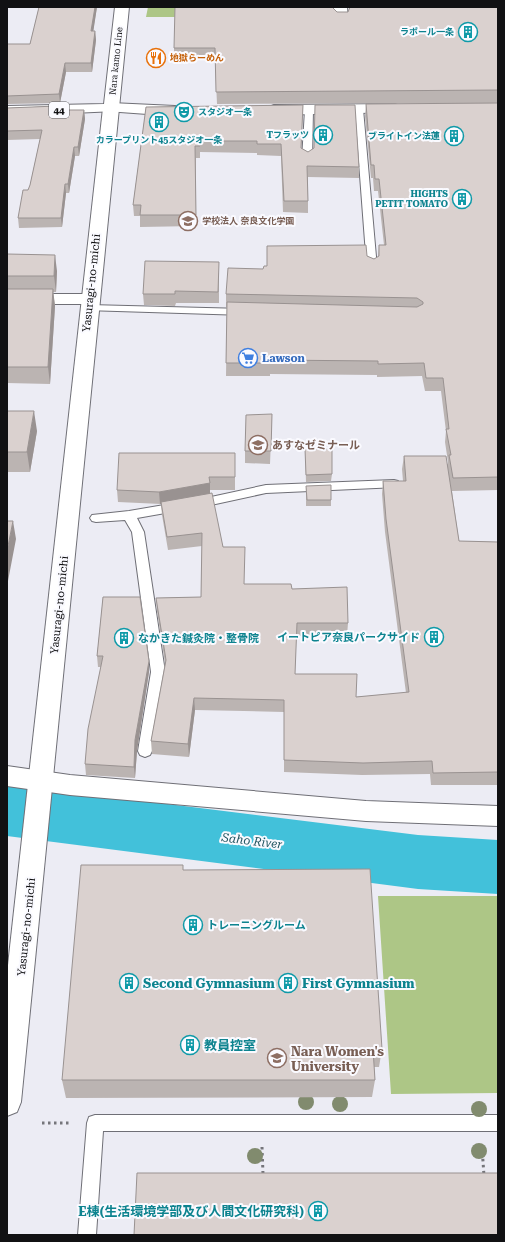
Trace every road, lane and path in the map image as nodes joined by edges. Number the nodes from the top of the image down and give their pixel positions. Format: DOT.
graph roads {
  1 [pos="122,7"];
  2 [pos="111,108"];
  3 [pos="359,109"];
  4 [pos="407,109"];
  5 [pos="263,110"];
  6 [pos="309,110"];
  7 [pos="7,111"];
  8 [pos="186,111"];
  9 [pos="307,159"];
  10 [pos="372,268"];
  11 [pos="7,299"];
  12 [pos="89,303"];
  13 [pos="257,312"];
  14 [pos="394,484"];
  15 [pos="129,515"];
  16 [pos="96,518"];
  17 [pos="145,751"];
  18 [pos="7,776"];
  19 [pos="41,787"];
  20 [pos="498,816"];
  21 [pos="7,1102"];
  22 [pos="42,1123"];
  23 [pos="55,1123"];
  24 [pos="262,1123"];
  25 [pos="480,1123"];
  26 [pos="498,1123"];
  27 [pos="263,1180"];
  28 [pos="485,1180"];
  29 [pos="87,1235"];
  1 -- 2 [label="street, Nara kamo Line"];
  2 -- 7 [label="street, Nara kamo Line / 44"];
  2 -- 8 [label="street"];
  2 -- 12 [label="street, Yasuragi-no-michi"];
  3 -- 4 [label="street"];
  3 -- 6 [label="street"];
  3 -- 10 [label="lane"];
  5 -- 6 [label="street"];
  6 -- 9 [label="lane"];
  11 -- 12 [label="street"];
  12 -- 13 [label="lane"];
  12 -- 19 [label="street, Yasuragi-no-michi"];
  14 -- 15 [label="lane"];
  15 -- 16 [label="lane"];
  15 -- 17 [label="lane"];
  18 -- 19 [label="street"];
  19 -- 20 [label="street"];
  19 -- 21 [label="street, Yasuragi-no-michi"];
  22 -- 23 [label="path"];
  24 -- 25 [label="lane"];
  24 -- 27 [label="path"];
  24 -- 29 [label="lane"];
  25 -- 26 [label="lane"];
  25 -- 28 [label="path"];
}
